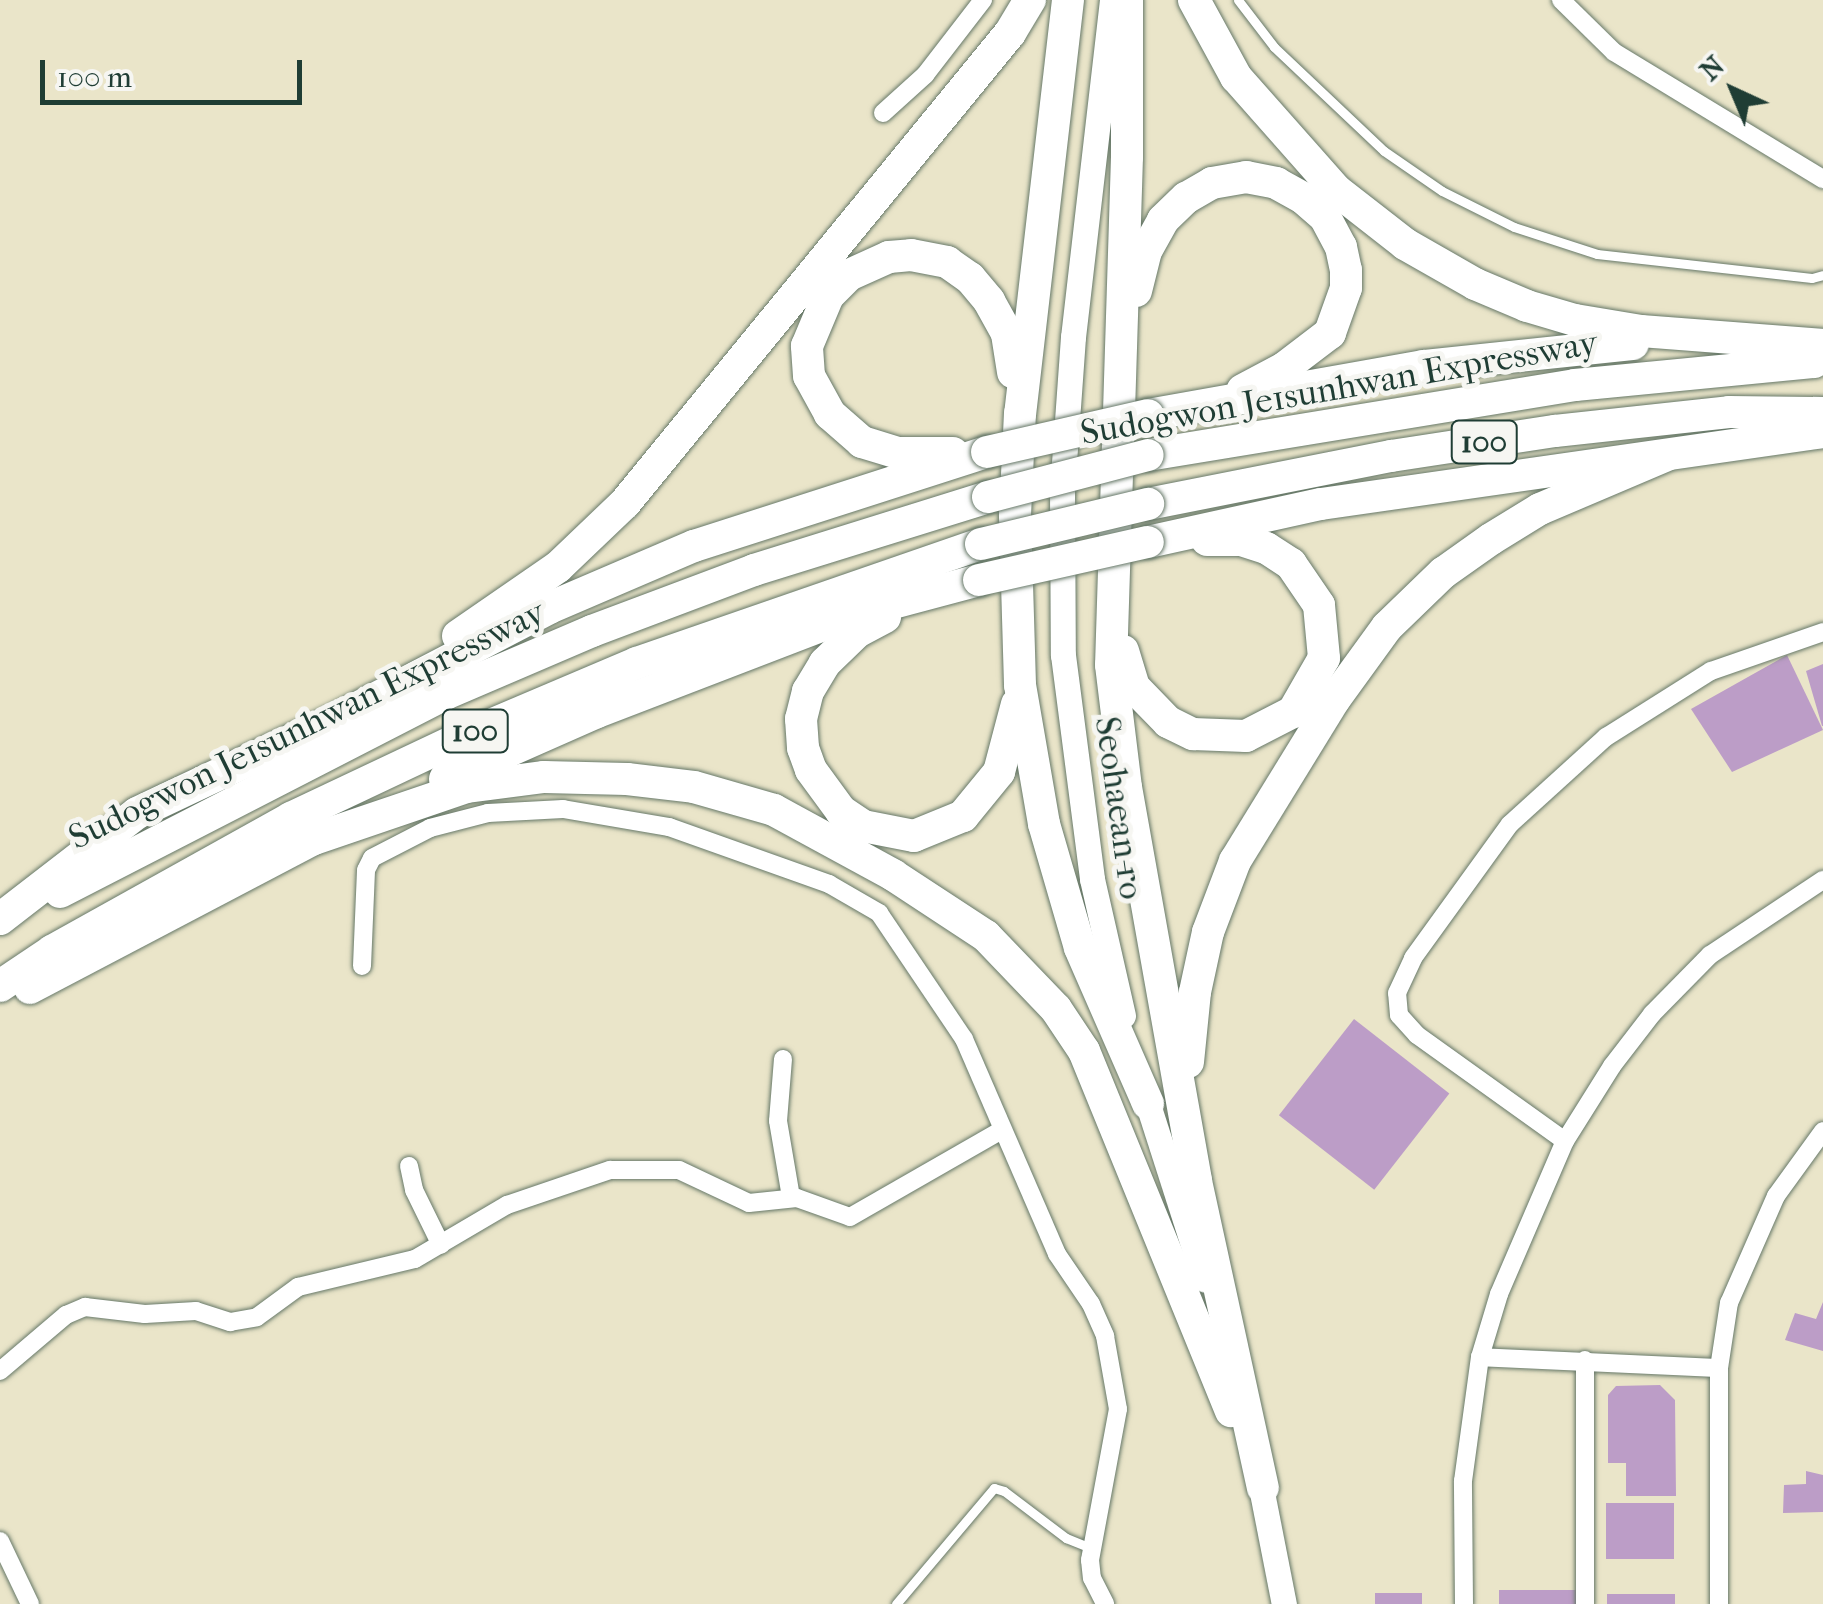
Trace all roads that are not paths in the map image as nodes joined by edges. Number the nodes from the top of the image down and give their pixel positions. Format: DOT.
graph roads {
  1 [pos="983,0"];
  2 [pos="1030,0"];
  3 [pos="1068,0"];
  4 [pos="1112,0"];
  5 [pos="1127,0"];
  6 [pos="1194,0"];
  7 [pos="1238,0"];
  8 [pos="1561,0"];
  9 [pos="883,114"];
  10 [pos="1823,178"];
  11 [pos="1823,275"];
  12 [pos="1758,342"];
  13 [pos="1823,344"];
  14 [pos="1823,361"];
  15 [pos="1121,374"];
  16 [pos="1225,400"];
  17 [pos="1020,413"];
  18 [pos="1823,414"];
  19 [pos="1823,432"];
  20 [pos="988,452"];
  21 [pos="1667,455"];
  22 [pos="1148,542"];
  23 [pos="967,583"];
  24 [pos="1110,593"];
  25 [pos="1823,632"];
  26 [pos="1020,685"];
  27 [pos="340,717"];
  28 [pos="305,842"];
  29 [pos="1823,880"];
  30 [pos="0,921"];
  31 [pos="362,966"];
  32 [pos="0,986"];
  33 [pos="0,1004"];
  34 [pos="783,1059"];
  35 [pos="1148,1104"];
  36 [pos="1002,1130"];
  37 [pos="1823,1131"];
  38 [pos="1565,1141"];
  39 [pos="409,1166"];
  40 [pos="1196,1181"];
  41 [pos="791,1197"];
  42 [pos="441,1244"];
  43 [pos="1480,1357"];
  44 [pos="1585,1360"];
  45 [pos="1718,1368"];
  46 [pos="0,1370"];
  47 [pos="1263,1488"];
  48 [pos="0,1540"];
  49 [pos="1091,1549"];
  50 [pos="30,1604"];
  51 [pos="896,1604"];
  52 [pos="1105,1604"];
  53 [pos="1284,1604"];
  54 [pos="1464,1604"];
  55 [pos="1584,1604"];
  56 [pos="1720,1604"];
  1 -- 9 [label="street"];
  2 -- 27 [label="highway"];
  3 -- 17 [label="highway"];
  4 -- 35 [label="main road, Seohaean-ro"];
  5 -- 15 [label="highway"];
  6 -- 12 [label="highway"];
  7 -- 11 [label="lane"];
  8 -- 10 [label="street"];
  12 -- 13 [label="highway"];
  12 -- 16 [label="highway"];
  14 -- 30 [label="highway, Sudogwon Je1sunhwan Expressway / 100, bridge"];
  15 -- 16 [label="highway"];
  15 -- 24 [label="highway"];
  16 -- 20 [label="highway, bridge"];
  17 -- 20 [label="highway"];
  17 -- 26 [label="highway"];
  18 -- 32 [label="highway, 100, bridge"];
  19 -- 21 [label="highway"];
  20 -- 27 [label="highway"];
  21 -- 22 [label="highway"];
  21 -- 40 [label="highway"];
  22 -- 23 [label="highway, bridge"];
  22 -- 24 [label="highway"];
  23 -- 26 [label="highway"];
  23 -- 28 [label="highway"];
  24 -- 40 [label="highway"];
  25 -- 38 [label="street"];
  26 -- 35 [label="highway"];
  27 -- 30 [label="highway"];
  28 -- 33 [label="highway"];
  28 -- 47 [label="highway"];
  29 -- 38 [label="street"];
  31 -- 36 [label="street"];
  34 -- 41 [label="street"];
  35 -- 47 [label="main road, Seohaean-ro"];
  36 -- 41 [label="street"];
  36 -- 49 [label="street"];
  37 -- 45 [label="street"];
  38 -- 43 [label="street"];
  39 -- 42 [label="street"];
  40 -- 47 [label="highway"];
  41 -- 42 [label="street"];
  42 -- 46 [label="street"];
  43 -- 44 [label="street"];
  43 -- 54 [label="street"];
  44 -- 45 [label="street"];
  44 -- 55 [label="street"];
  45 -- 56 [label="street"];
  47 -- 53 [label="main road, Seohaean-ro"];
  48 -- 50 [label="street"];
  49 -- 51 [label="lane"];
  49 -- 52 [label="street"];
}
